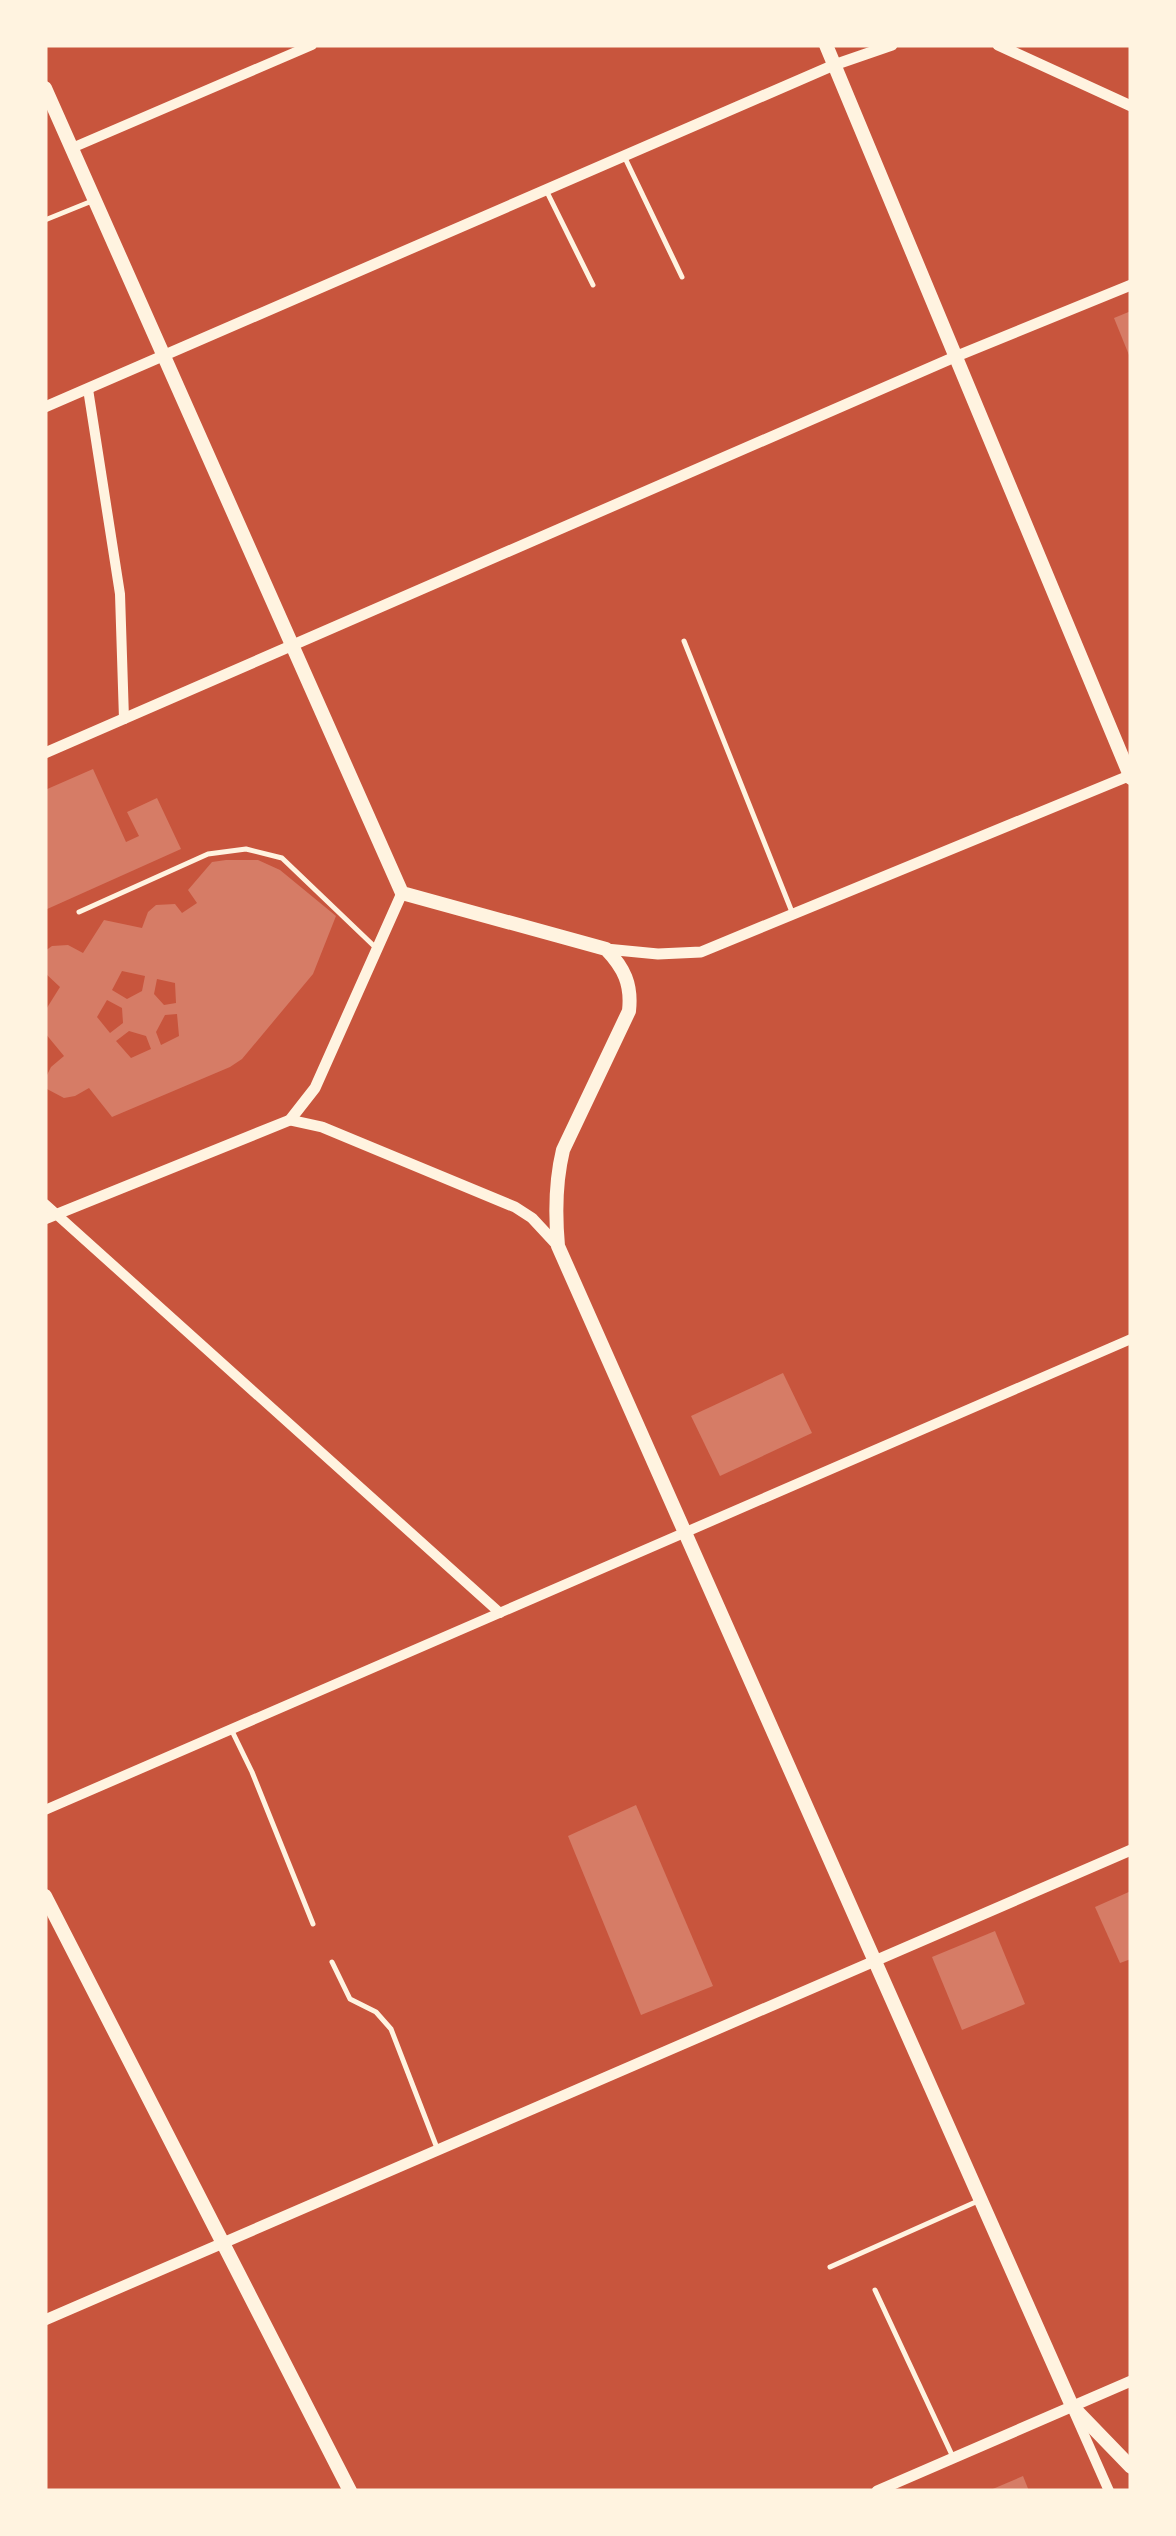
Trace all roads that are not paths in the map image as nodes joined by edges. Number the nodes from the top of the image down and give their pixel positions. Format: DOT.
graph roads {
  1 [pos="312,45"];
  2 [pos="826,45"];
  3 [pos="892,45"];
  4 [pos="998,45"];
  5 [pos="834,65"];
  6 [pos="45,88"];
  7 [pos="1131,106"];
  8 [pos="72,148"];
  9 [pos="624,156"];
  10 [pos="546,190"];
  11 [pos="95,200"];
  12 [pos="45,220"];
  13 [pos="682,277"];
  14 [pos="1131,284"];
  15 [pos="593,286"];
  16 [pos="164,356"];
  17 [pos="957,356"];
  18 [pos="88,388"];
  19 [pos="45,407"];
  20 [pos="684,640"];
  21 [pos="292,646"];
  22 [pos="124,719"];
  23 [pos="45,753"];
  24 [pos="1131,776"];
  25 [pos="402,893"];
  26 [pos="79,912"];
  27 [pos="793,914"];
  28 [pos="377,949"];
  29 [pos="606,949"];
  30 [pos="290,1120"];
  31 [pos="45,1204"];
  32 [pos="51,1218"];
  33 [pos="558,1246"];
  34 [pos="1131,1338"];
  35 [pos="685,1532"];
  36 [pos="500,1612"];
  37 [pos="231,1729"];
  38 [pos="45,1810"];
  39 [pos="1131,1850"];
  40 [pos="45,1896"];
  41 [pos="313,1924"];
  42 [pos="875,1961"];
  43 [pos="332,1962"];
  44 [pos="438,2150"];
  45 [pos="980,2200"];
  46 [pos="223,2243"];
  47 [pos="830,2267"];
  48 [pos="875,2290"];
  49 [pos="45,2320"];
  50 [pos="1131,2380"];
  51 [pos="1072,2406"];
  52 [pos="954,2458"];
  53 [pos="1131,2467"];
  54 [pos="350,2491"];
  55 [pos="877,2491"];
  56 [pos="1110,2491"];
  1 -- 8 [label="street"];
  2 -- 5 [label="main road"];
  3 -- 5 [label="street"];
  4 -- 7 [label="street"];
  5 -- 9 [label="street"];
  5 -- 17 [label="main road"];
  6 -- 8 [label="main road"];
  8 -- 11 [label="main road"];
  9 -- 10 [label="street"];
  9 -- 13 [label="lane"];
  10 -- 15 [label="lane"];
  10 -- 16 [label="street"];
  11 -- 12 [label="lane"];
  11 -- 16 [label="main road"];
  14 -- 17 [label="street"];
  16 -- 18 [label="street"];
  16 -- 21 [label="main road"];
  17 -- 21 [label="street"];
  17 -- 24 [label="main road"];
  18 -- 19 [label="street"];
  18 -- 22 [label="street"];
  20 -- 27 [label="lane"];
  21 -- 22 [label="street"];
  21 -- 25 [label="main road"];
  22 -- 23 [label="street"];
  24 -- 27 [label="street"];
  25 -- 28 [label="street"];
  25 -- 29 [label="main road"];
  26 -- 28 [label="lane"];
  27 -- 29 [label="street"];
  28 -- 30 [label="street"];
  29 -- 33 [label="main road"];
  30 -- 32 [label="street"];
  30 -- 33 [label="street"];
  31 -- 32 [label="street"];
  32 -- 36 [label="street"];
  33 -- 35 [label="main road"];
  34 -- 35 [label="street"];
  35 -- 36 [label="street"];
  35 -- 42 [label="main road"];
  36 -- 37 [label="street"];
  37 -- 38 [label="street"];
  37 -- 41 [label="lane"];
  39 -- 42 [label="street"];
  40 -- 46 [label="main road"];
  42 -- 44 [label="street"];
  42 -- 45 [label="main road"];
  43 -- 44 [label="lane"];
  44 -- 46 [label="street"];
  45 -- 47 [label="lane"];
  45 -- 51 [label="main road"];
  46 -- 49 [label="street"];
  46 -- 54 [label="main road"];
  48 -- 52 [label="lane"];
  50 -- 51 [label="street"];
  51 -- 52 [label="street"];
  51 -- 53 [label="main road"];
  51 -- 56 [label="street"];
  52 -- 55 [label="street"];
}
